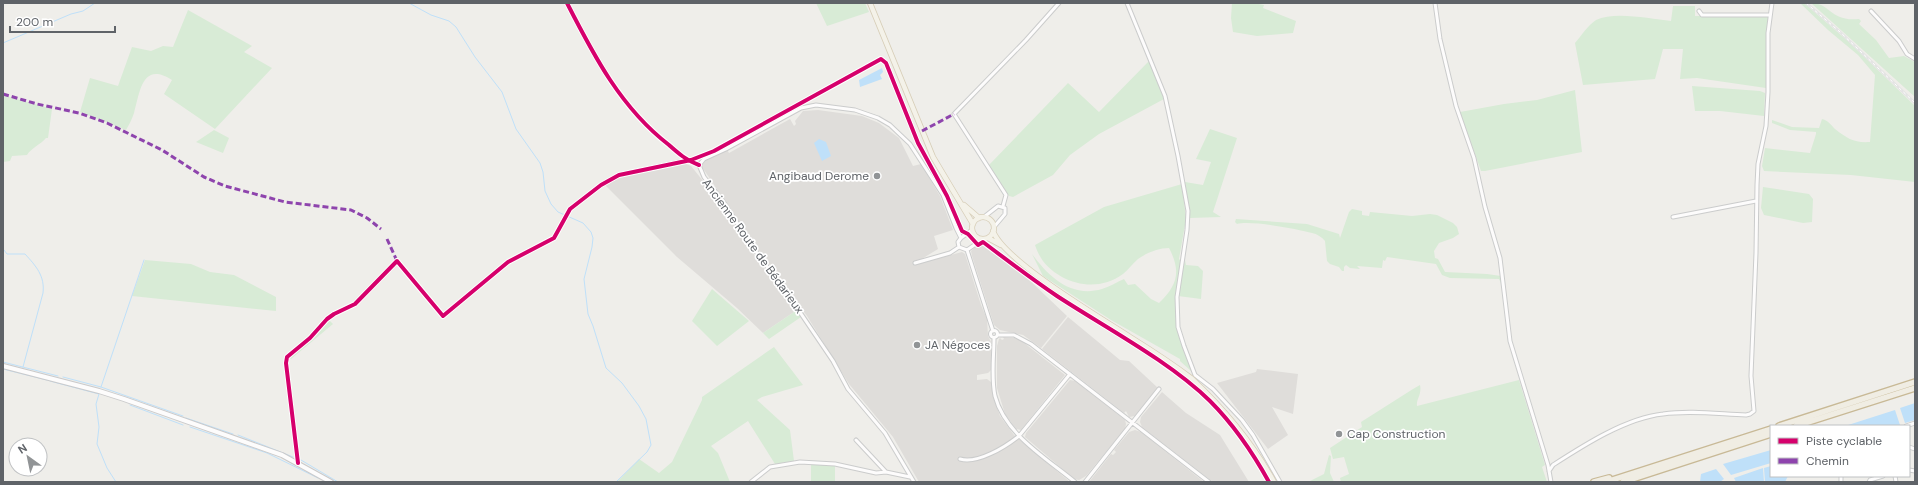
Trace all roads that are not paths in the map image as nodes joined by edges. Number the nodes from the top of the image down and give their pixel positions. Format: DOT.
graph roads {
  1 [pos="567,3"];
  2 [pos="870,3"];
  3 [pos="1059,3"];
  4 [pos="1127,3"];
  5 [pos="1434,3"];
  6 [pos="1772,3"];
  7 [pos="1699,11"];
  8 [pos="1871,11"];
  9 [pos="1770,15"];
  10 [pos="1915,59"];
  11 [pos="688,160"];
  12 [pos="699,166"];
  13 [pos="959,200"];
  14 [pos="1756,200"];
  15 [pos="1003,206"];
  16 [pos="1672,217"];
  17 [pos="981,218"];
  18 [pos="973,224"];
  19 [pos="994,229"];
  20 [pos="972,230"];
  21 [pos="961,238"];
  22 [pos="986,239"];
  23 [pos="959,247"];
  24 [pos="967,250"];
  25 [pos="1008,250"];
  26 [pos="915,263"];
  27 [pos="993,331"];
  28 [pos="998,335"];
  29 [pos="994,338"];
  30 [pos="3,366"];
  31 [pos="1070,374"];
  32 [pos="1915,382"];
  33 [pos="1915,388"];
  34 [pos="1159,389"];
  35 [pos="1133,423"];
  36 [pos="1782,425"];
  37 [pos="1799,425"];
  38 [pos="1770,429"];
  39 [pos="1770,434"];
  40 [pos="1019,436"];
  41 [pos="856,440"];
  42 [pos="960,459"];
  43 [pos="298,463"];
  44 [pos="1646,469"];
  45 [pos="1549,471"];
  46 [pos="886,472"];
  47 [pos="910,477"];
  48 [pos="1880,477"];
  49 [pos="331,482"];
  50 [pos="751,482"];
  51 [pos="914,482"];
  52 [pos="1075,482"];
  53 [pos="1085,482"];
  54 [pos="1209,482"];
  55 [pos="1274,482"];
  56 [pos="1280,482"];
  57 [pos="1551,482"];
  58 [pos="1594,482"];
  59 [pos="1606,482"];
  60 [pos="1623,482"];
  61 [pos="1869,482"];
  1 -- 11 [label="street, Ancienne Route de Bédarieux"];
  2 -- 13 [label="main road"];
  3 -- 15 [label="street"];
  4 -- 56 [label="street"];
  5 -- 45 [label="street"];
  6 -- 9 [label="street"];
  7 -- 9 [label="street"];
  8 -- 10 [label="street"];
  9 -- 14 [label="street"];
  11 -- 12 [label="street, Ancienne Route de Bédarieux"];
  11 -- 43 [label="street"];
  12 -- 21 [label="street"];
  12 -- 47 [label="street, Ancienne Route de Bédarieux"];
  13 -- 17 [label="main road"];
  13 -- 18 [label="main road"];
  14 -- 16 [label="street"];
  14 -- 45 [label="street"];
  15 -- 17 [label="street"];
  15 -- 19 [label="street"];
  17 -- 18 [label="main road"];
  17 -- 19 [label="main road"];
  18 -- 20 [label="main road"];
  19 -- 22 [label="main road"];
  19 -- 25 [label="main road"];
  20 -- 21 [label="street"];
  20 -- 22 [label="main road"];
  21 -- 23 [label="street"];
  22 -- 24 [label="street"];
  22 -- 25 [label="main road"];
  23 -- 24 [label="street"];
  23 -- 26 [label="street"];
  24 -- 27 [label="street"];
  25 -- 55 [label="main road"];
  27 -- 28 [label="street"];
  27 -- 29 [label="street"];
  28 -- 29 [label="street"];
  28 -- 31 [label="street"];
  29 -- 40 [label="street"];
  30 -- 43 [label="street"];
  31 -- 35 [label="street"];
  31 -- 40 [label="street"];
  32 -- 36 [label="highway"];
  33 -- 37 [label="highway"];
  34 -- 35 [label="street"];
  35 -- 53 [label="street"];
  35 -- 54 [label="street"];
  38 -- 44 [label="highway"];
  39 -- 60 [label="highway"];
  40 -- 42 [label="street"];
  40 -- 52 [label="street"];
  41 -- 46 [label="street"];
  43 -- 49 [label="street"];
  44 -- 58 [label="highway"];
  44 -- 59 [label="highway"];
  45 -- 57 [label="street"];
  46 -- 47 [label="street"];
  46 -- 50 [label="street"];
  47 -- 51 [label="street, Ancienne Route de Bédarieux"];
  48 -- 61 [label="street"];
}
